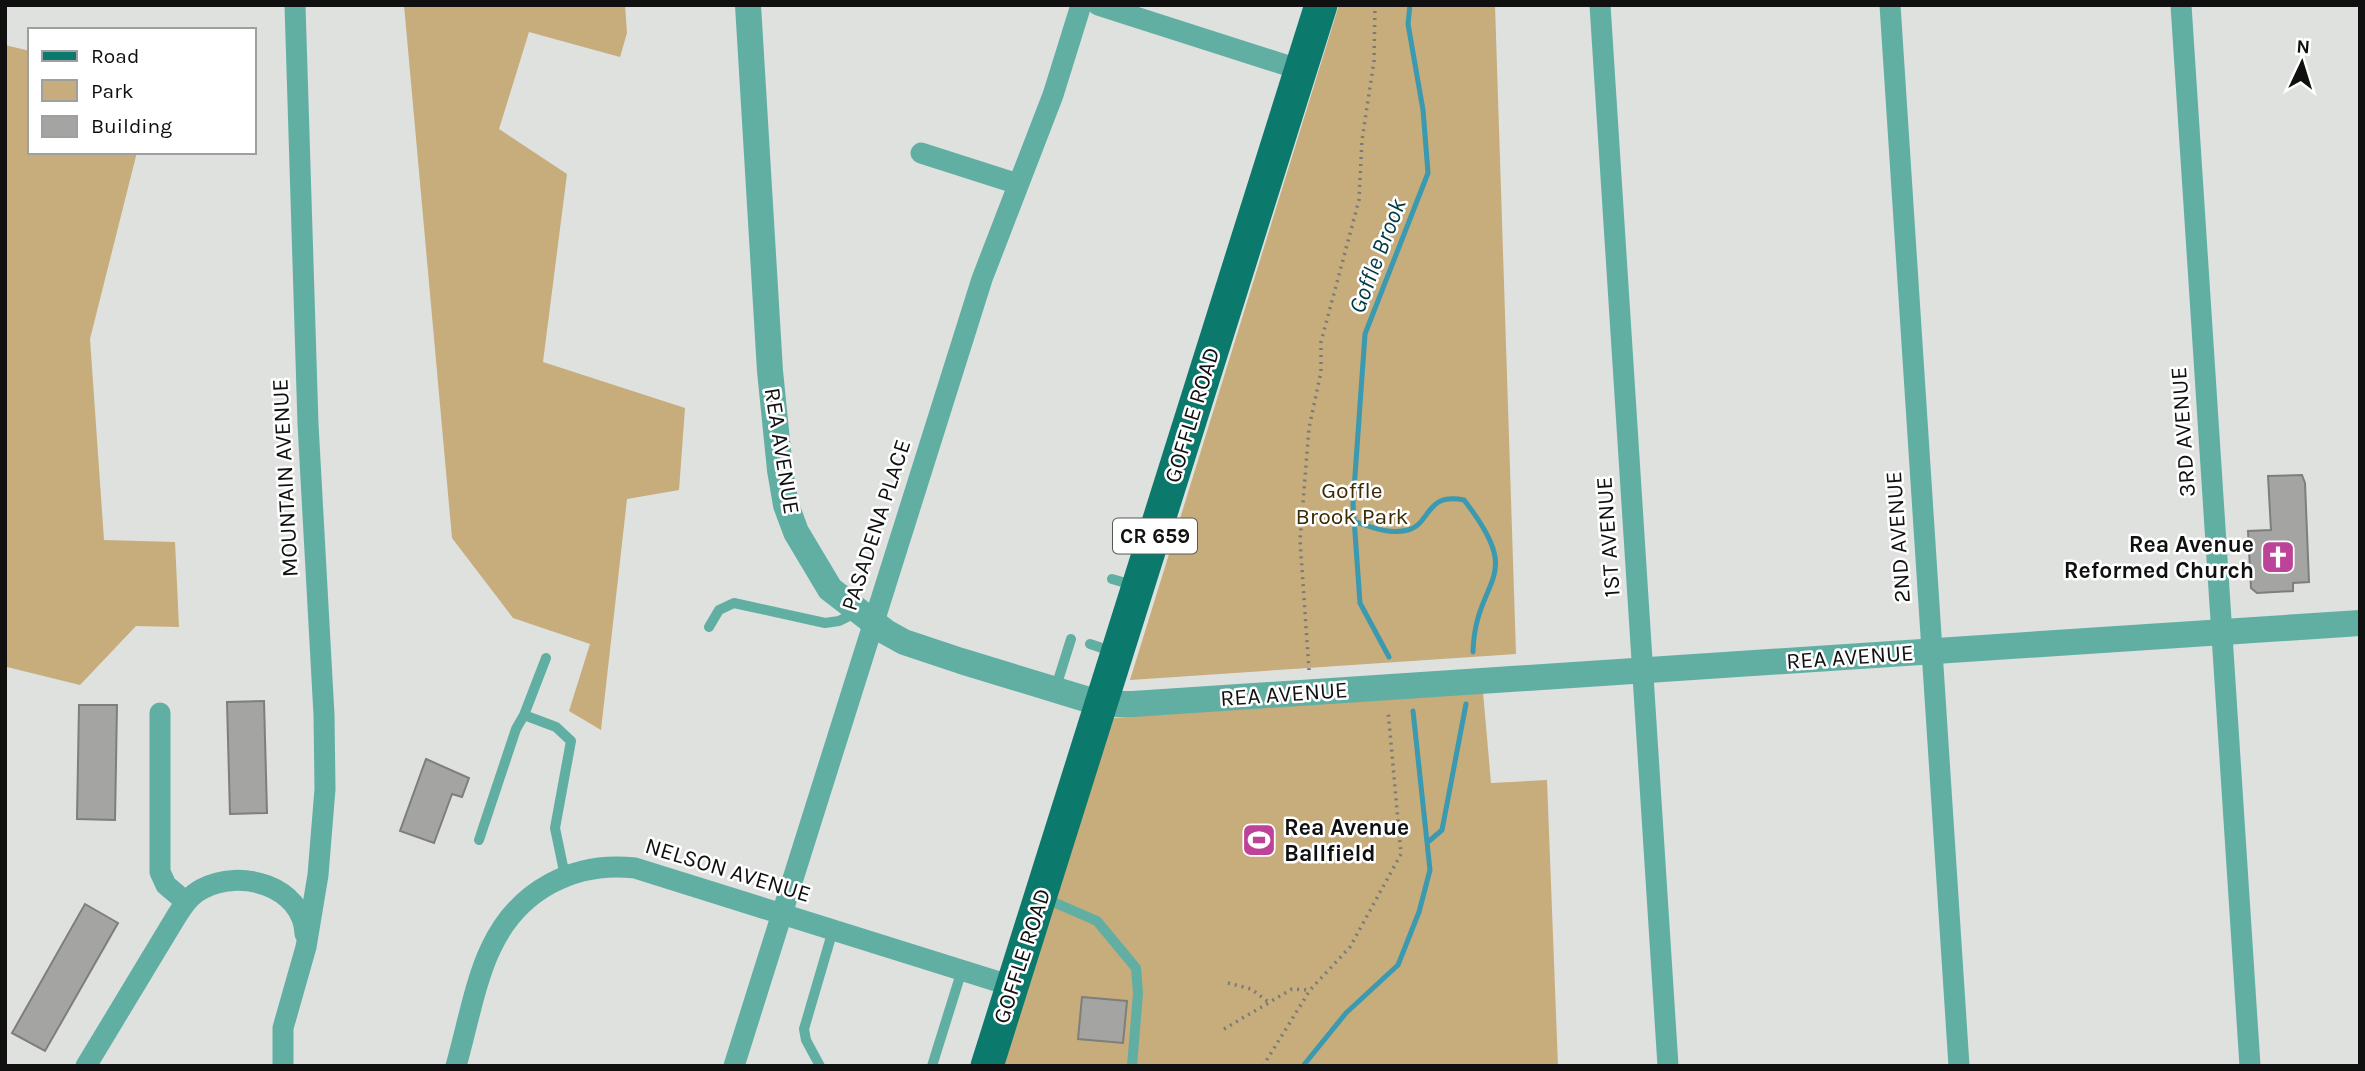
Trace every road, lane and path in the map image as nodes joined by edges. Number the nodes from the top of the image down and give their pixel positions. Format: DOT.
graph roads {
  1 [pos="295,5"];
  2 [pos="748,5"];
  3 [pos="1081,5"];
  4 [pos="1098,5"];
  5 [pos="1321,5"];
  6 [pos="1375,5"];
  7 [pos="1600,5"];
  8 [pos="1890,5"];
  9 [pos="2181,5"];
  10 [pos="1301,70"];
  11 [pos="920,153"];
  12 [pos="1018,184"];
  13 [pos="865,618"];
  14 [pos="2360,624"];
  15 [pos="709,627"];
  16 [pos="2222,632"];
  17 [pos="1071,639"];
  18 [pos="1932,652"];
  19 [pos="546,657"];
  20 [pos="1643,671"];
  21 [pos="1386,687"];
  22 [pos="1055,690"];
  23 [pos="1310,692"];
  24 [pos="1102,704"];
  25 [pos="160,713"];
  26 [pos="524,715"];
  27 [pos="479,840"];
  28 [pos="565,876"];
  29 [pos="1041,897"];
  30 [pos="186,902"];
  31 [pos="782,914"];
  32 [pos="833,930"];
  33 [pos="306,947"];
  34 [pos="962,970"];
  35 [pos="1228,984"];
  36 [pos="1012,986"];
  37 [pos="1310,990"];
  38 [pos="1270,1003"];
  39 [pos="1224,1029"];
  40 [pos="86,1066"];
  41 [pos="283,1066"];
  42 [pos="456,1066"];
  43 [pos="734,1066"];
  44 [pos="820,1066"];
  45 [pos="932,1066"];
  46 [pos="987,1066"];
  47 [pos="1132,1066"];
  48 [pos="1264,1066"];
  49 [pos="1668,1066"];
  50 [pos="1959,1066"];
  51 [pos="2250,1066"];
  1 -- 33 [label="street, MOUNTAIN AVENUE"];
  2 -- 13 [label="street, REA AVENUE"];
  3 -- 12 [label="street, PASADENA PLACE"];
  4 -- 10 [label="street"];
  5 -- 10 [label="main road, GOFFLE ROAD / CR 659"];
  6 -- 23 [label="path"];
  7 -- 20 [label="street, 1ST AVENUE"];
  8 -- 18 [label="street, 2ND AVENUE"];
  9 -- 16 [label="street, 3RD AVENUE"];
  10 -- 24 [label="main road, GOFFLE ROAD / CR 659"];
  11 -- 12 [label="street"];
  12 -- 13 [label="street, PASADENA PLACE"];
  13 -- 15 [label="lane"];
  13 -- 22 [label="street, REA AVENUE"];
  13 -- 31 [label="street, PASADENA PLACE"];
  14 -- 16 [label="street, REA AVENUE"];
  16 -- 18 [label="street, REA AVENUE"];
  16 -- 51 [label="street, 3RD AVENUE"];
  17 -- 22 [label="lane"];
  18 -- 20 [label="street, REA AVENUE"];
  18 -- 50 [label="street, 2ND AVENUE"];
  19 -- 26 [label="lane"];
  20 -- 21 [label="street, REA AVENUE"];
  20 -- 49 [label="street, 1ST AVENUE"];
  21 -- 23 [label="street, REA AVENUE"];
  21 -- 37 [label="path"];
  22 -- 24 [label="street, REA AVENUE"];
  23 -- 24 [label="street, REA AVENUE"];
  24 -- 29 [label="main road, GOFFLE ROAD / CR 659"];
  25 -- 30 [label="street"];
  26 -- 27 [label="lane"];
  26 -- 28 [label="lane"];
  28 -- 31 [label="street, NELSON AVENUE"];
  28 -- 42 [label="street, NELSON AVENUE"];
  29 -- 36 [label="main road, GOFFLE ROAD / CR 659"];
  29 -- 47 [label="lane"];
  30 -- 33 [label="street"];
  30 -- 40 [label="street"];
  31 -- 32 [label="street, NELSON AVENUE"];
  31 -- 43 [label="street, PASADENA PLACE"];
  32 -- 34 [label="street, NELSON AVENUE"];
  32 -- 44 [label="lane"];
  33 -- 41 [label="street"];
  34 -- 36 [label="street, NELSON AVENUE"];
  34 -- 45 [label="lane"];
  35 -- 38 [label="path"];
  36 -- 46 [label="main road, GOFFLE ROAD / CR 659"];
  37 -- 38 [label="path"];
  37 -- 48 [label="path"];
  38 -- 39 [label="path"];
}
